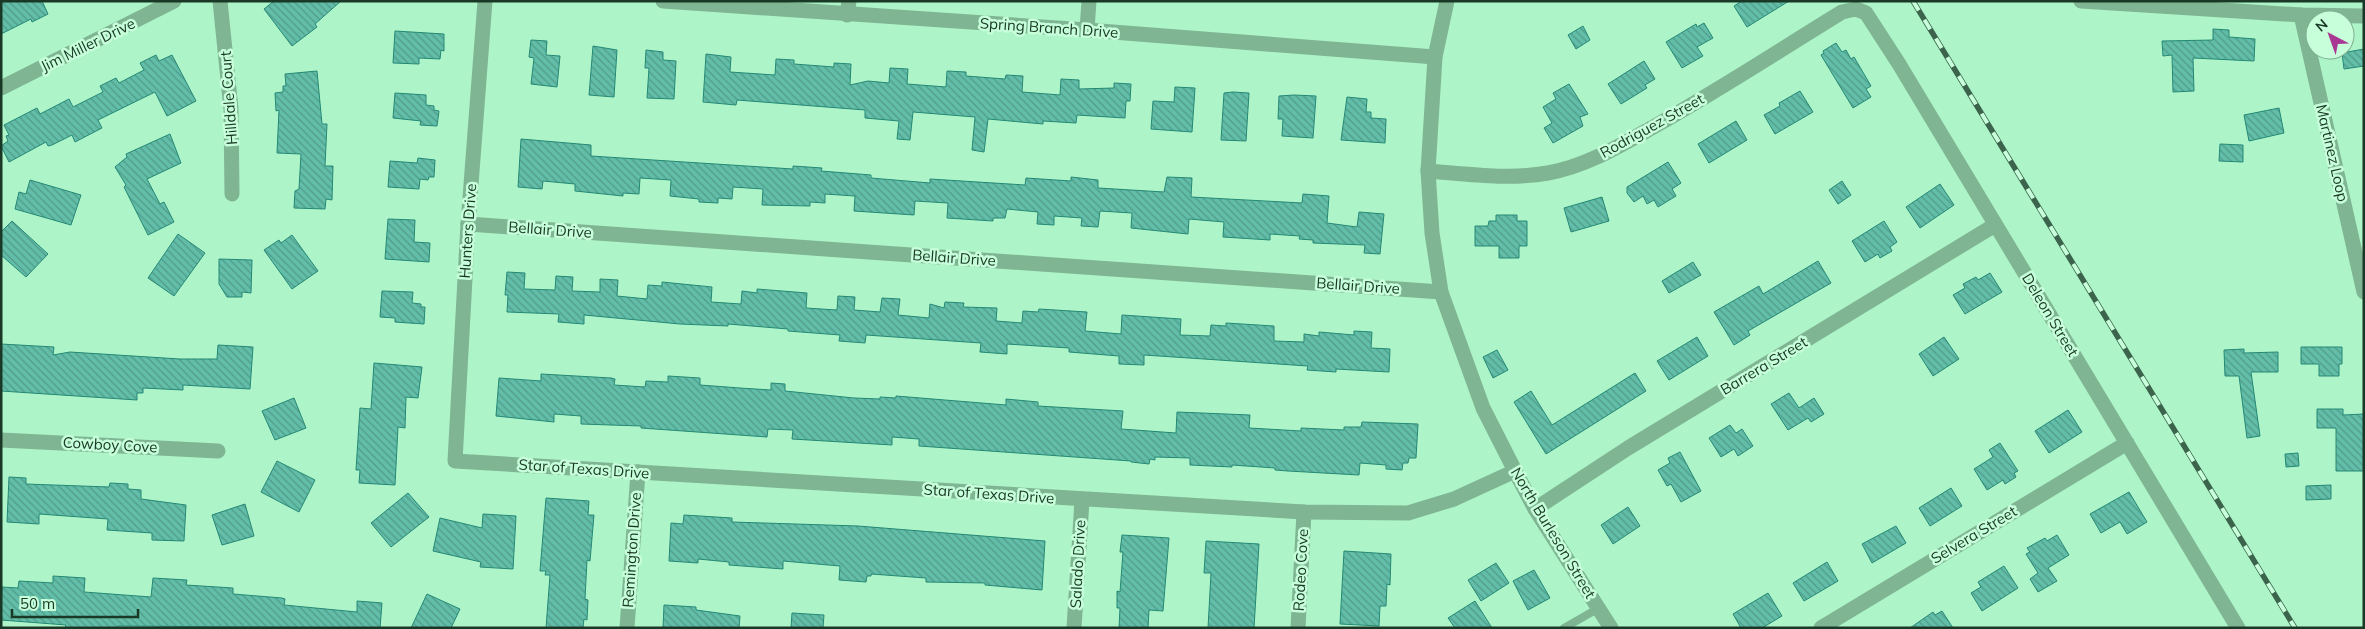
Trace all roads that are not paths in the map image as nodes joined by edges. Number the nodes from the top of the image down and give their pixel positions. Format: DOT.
graph roads {
  1 [pos="174,1"];
  2 [pos="220,1"];
  3 [pos="486,1"];
  4 [pos="663,1"];
  5 [pos="1089,1"];
  6 [pos="1447,1"];
  7 [pos="2081,1"];
  8 [pos="848,8"];
  9 [pos="1856,9"];
  10 [pos="2301,14"];
  11 [pos="2364,16"];
  12 [pos="1087,30"];
  13 [pos="1435,57"];
  14 [pos="1,88"];
  15 [pos="1428,171"];
  16 [pos="232,194"];
  17 [pos="468,224"];
  18 [pos="1996,226"];
  19 [pos="1441,292"];
  20 [pos="2364,292"];
  21 [pos="1,440"];
  22 [pos="2127,443"];
  23 [pos="218,451"];
  24 [pos="455,460"];
  25 [pos="1514,471"];
  26 [pos="638,472"];
  27 [pos="1082,500"];
  28 [pos="1535,509"];
  29 [pos="1304,512"];
  30 [pos="1599,608"];
  31 [pos="627,628"];
  32 [pos="1074,628"];
  33 [pos="1298,628"];
  34 [pos="1564,628"];
  35 [pos="1611,628"];
  36 [pos="1821,628"];
  37 [pos="2238,628"];
  1 -- 14 [label="street, Jim Miller Drive"];
  2 -- 16 [label="street, Hilldale Court"];
  3 -- 17 [label="street, Hunters Drive"];
  4 -- 8 [label="street, Spring Branch Drive"];
  5 -- 12 [label="street"];
  6 -- 13 [label="street, North Burleson Street"];
  7 -- 10 [label="street"];
  8 -- 12 [label="street, Spring Branch Drive"];
  9 -- 15 [label="street, Rodriguez Street"];
  9 -- 18 [label="street, Deleon Street"];
  10 -- 11 [label="street"];
  10 -- 20 [label="street, Martinez Loop"];
  12 -- 13 [label="street, Spring Branch Drive"];
  13 -- 15 [label="street, North Burleson Street"];
  15 -- 19 [label="street, North Burleson Street"];
  17 -- 19 [label="street, Bellair Drive"];
  17 -- 24 [label="street, Hunters Drive"];
  18 -- 22 [label="street, Deleon Street"];
  18 -- 28 [label="street, Barrera Street"];
  19 -- 25 [label="street, North Burleson Street"];
  21 -- 23 [label="street, Cowboy Cove"];
  22 -- 36 [label="street, Selvera Street"];
  22 -- 37 [label="street, Deleon Street"];
  24 -- 26 [label="street, Star of Texas Drive"];
  25 -- 28 [label="street, North Burleson Street"];
  25 -- 29 [label="street, Star of Texas Drive"];
  26 -- 27 [label="street, Star of Texas Drive"];
  26 -- 31 [label="street, Remington Drive"];
  27 -- 29 [label="street, Star of Texas Drive"];
  27 -- 32 [label="street, Salado Drive"];
  28 -- 30 [label="street, North Burleson Street"];
  29 -- 33 [label="street, Rodeo Cove"];
  30 -- 34 [label="lane"];
  30 -- 35 [label="street, North Burleson Street"];
}
